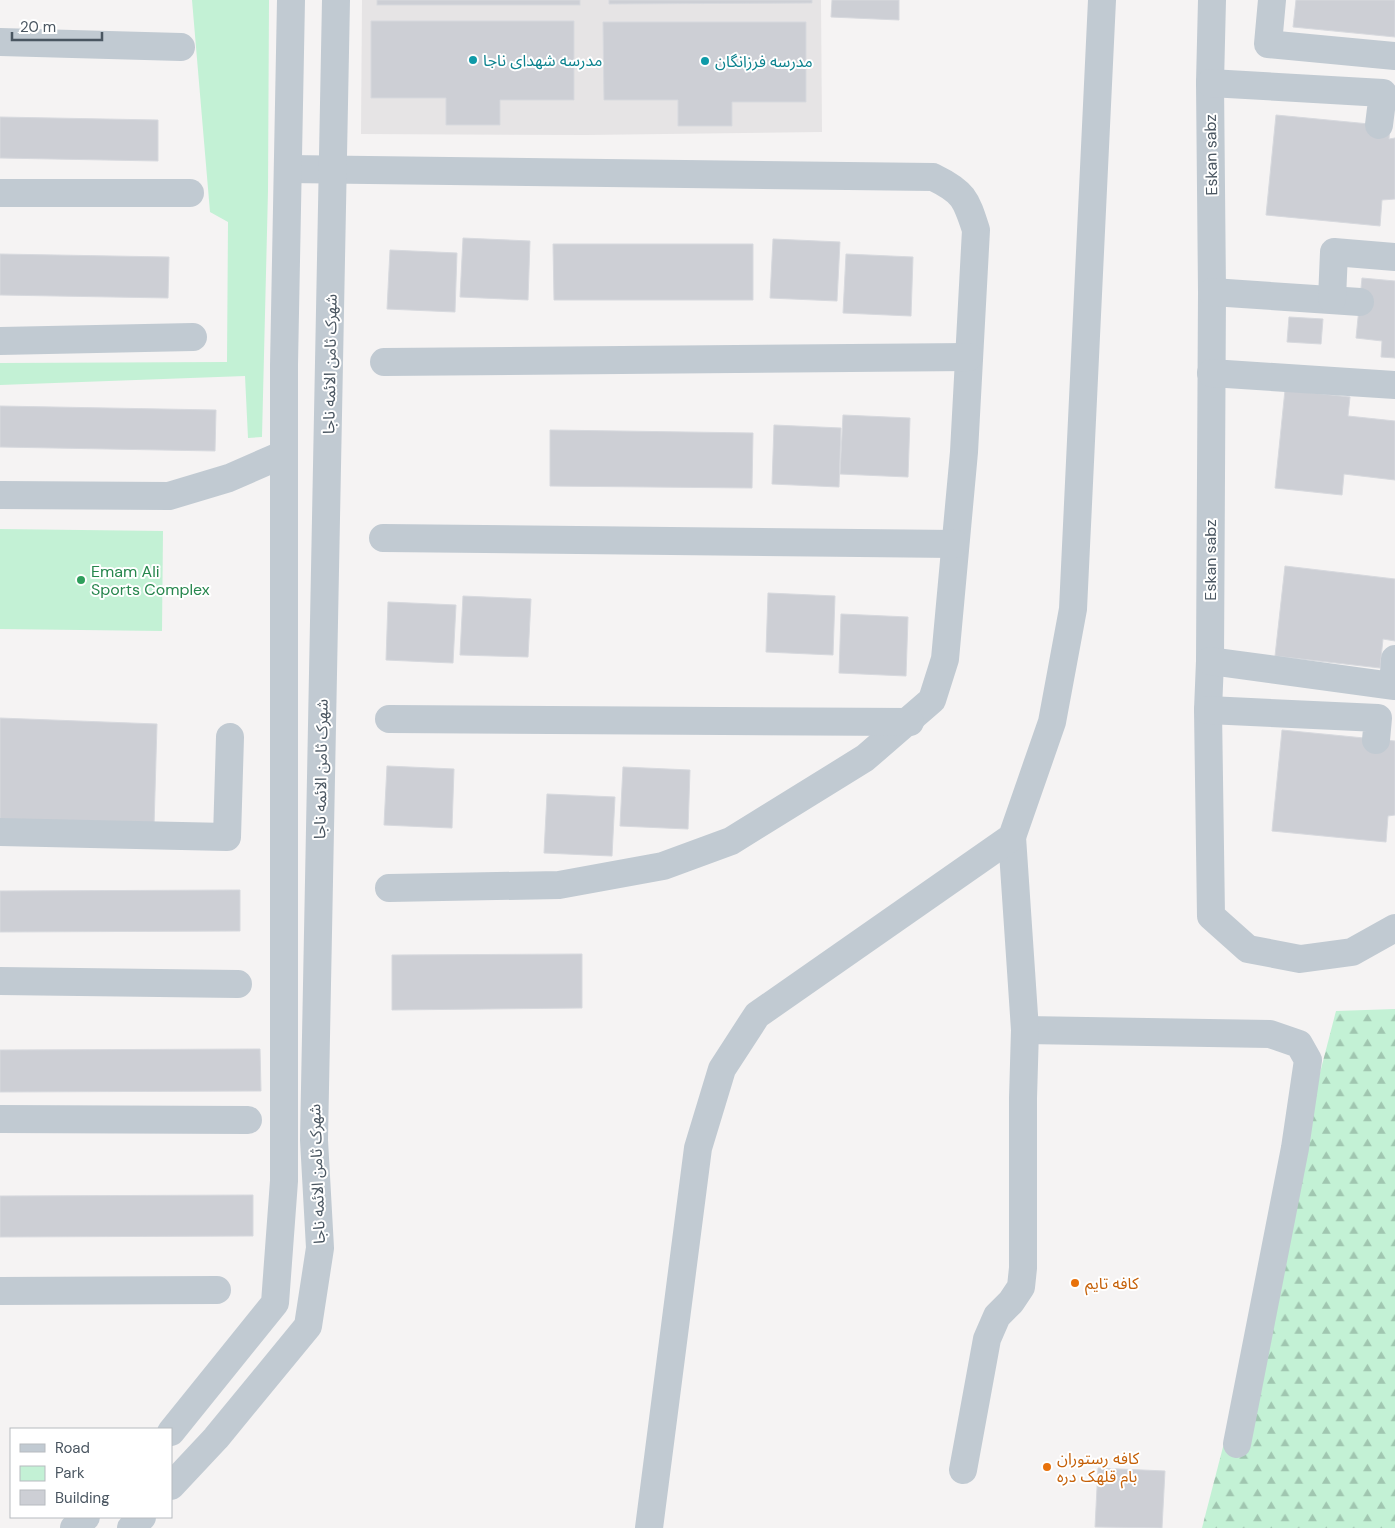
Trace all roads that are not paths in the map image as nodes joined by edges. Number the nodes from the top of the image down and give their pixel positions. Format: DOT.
graph roads {
  1 [pos="292,0"];
  2 [pos="336,0"];
  3 [pos="1102,0"];
  4 [pos="1212,0"];
  5 [pos="1272,0"];
  6 [pos="0,42"];
  7 [pos="181,47"];
  8 [pos="1395,56"];
  9 [pos="1210,83"];
  10 [pos="1389,94"];
  11 [pos="1379,125"];
  12 [pos="288,169"];
  13 [pos="334,169"];
  14 [pos="0,193"];
  15 [pos="190,194"];
  16 [pos="1395,257"];
  17 [pos="1212,292"];
  18 [pos="1332,299"];
  19 [pos="1360,302"];
  20 [pos="193,337"];
  21 [pos="0,341"];
  22 [pos="970,356"];
  23 [pos="384,362"];
  24 [pos="1211,373"];
  25 [pos="1395,384"];
  26 [pos="284,454"];
  27 [pos="0,495"];
  28 [pos="383,538"];
  29 [pos="955,544"];
  30 [pos="1395,659"];
  31 [pos="1210,661"];
  32 [pos="1208,710"];
  33 [pos="389,719"];
  34 [pos="910,722"];
  35 [pos="230,737"];
  36 [pos="1376,740"];
  37 [pos="284,759"];
  38 [pos="322,762"];
  39 [pos="0,832"];
  40 [pos="1012,837"];
  41 [pos="389,888"];
  42 [pos="1395,928"];
  43 [pos="0,981"];
  44 [pos="238,984"];
  45 [pos="1025,1030"];
  46 [pos="0,1119"];
  47 [pos="248,1120"];
  48 [pos="315,1156"];
  49 [pos="284,1159"];
  50 [pos="217,1290"];
  51 [pos="0,1291"];
  52 [pos="172,1432"];
  53 [pos="1237,1444"];
  54 [pos="199,1456"];
  55 [pos="963,1470"];
  56 [pos="172,1485"];
  57 [pos="85,1518"];
  58 [pos="141,1518"];
  59 [pos="74,1528"];
  60 [pos="131,1528"];
  61 [pos="649,1528"];
  1 -- 12 [label="street, شهرک ثامن الائمه ناجا"];
  2 -- 13 [label="street, شهرک ثامن الائمه ناجا"];
  3 -- 40 [label="street"];
  4 -- 9 [label="street, Eskan sabz"];
  5 -- 8 [label="street"];
  6 -- 7 [label="street"];
  9 -- 10 [label="street"];
  9 -- 17 [label="street, Eskan sabz"];
  10 -- 11 [label="street"];
  12 -- 13 [label="street"];
  12 -- 26 [label="street, شهرک ثامن الائمه ناجا"];
  13 -- 22 [label="street"];
  13 -- 38 [label="street, شهرک ثامن الائمه ناجا"];
  14 -- 15 [label="street"];
  16 -- 18 [label="street"];
  17 -- 18 [label="street"];
  17 -- 24 [label="street, Eskan sabz"];
  18 -- 19 [label="street"];
  20 -- 21 [label="street"];
  22 -- 23 [label="street"];
  22 -- 29 [label="street"];
  24 -- 25 [label="street"];
  24 -- 31 [label="street, Eskan sabz"];
  26 -- 27 [label="street"];
  26 -- 37 [label="street, شهرک ثامن الائمه ناجا"];
  28 -- 29 [label="street"];
  29 -- 34 [label="street"];
  30 -- 31 [label="street"];
  31 -- 32 [label="street, Eskan sabz"];
  32 -- 36 [label="street"];
  32 -- 42 [label="street, Eskan sabz"];
  33 -- 34 [label="street"];
  34 -- 41 [label="street"];
  35 -- 39 [label="street"];
  37 -- 38 [label="street"];
  37 -- 49 [label="street, شهرک ثامن الائمه ناجا"];
  38 -- 48 [label="street, شهرک ثامن الائمه ناجا"];
  40 -- 45 [label="street"];
  40 -- 61 [label="street"];
  43 -- 44 [label="street"];
  45 -- 53 [label="street"];
  45 -- 55 [label="street"];
  46 -- 47 [label="street"];
  48 -- 49 [label="street"];
  48 -- 54 [label="street, شهرک ثامن الائمه ناجا"];
  49 -- 52 [label="street, شهرک ثامن الائمه ناجا"];
  50 -- 51 [label="street"];
  52 -- 54 [label="street"];
  54 -- 56 [label="street, شهرک ثامن الائمه ناجا"];
  57 -- 59 [label="street"];
  58 -- 60 [label="street"];
}
